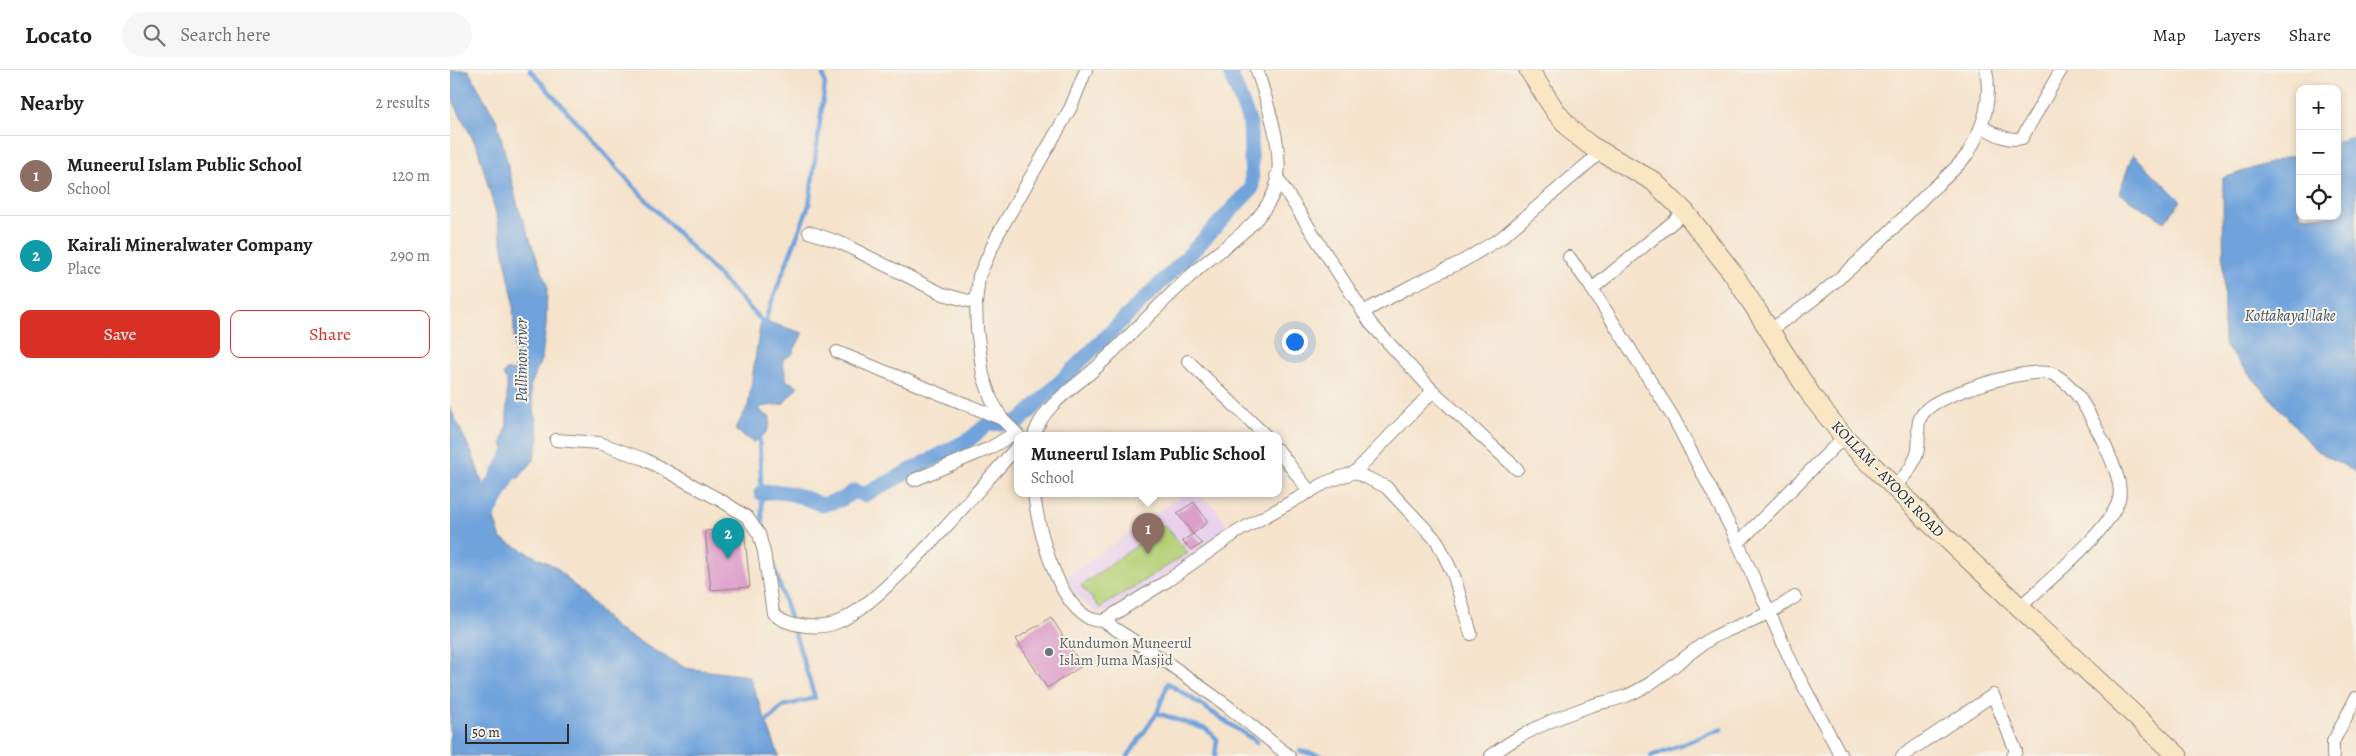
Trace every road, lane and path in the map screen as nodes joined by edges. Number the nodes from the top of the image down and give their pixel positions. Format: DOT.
graph roads {
  1 [pos="1086,70"];
  2 [pos="1257,70"];
  3 [pos="1529,70"];
  4 [pos="1986,70"];
  5 [pos="2061,70"];
  6 [pos="1981,126"];
  7 [pos="1601,152"];
  8 [pos="1276,176"];
  9 [pos="1685,212"];
  10 [pos="809,232"];
  11 [pos="1569,258"];
  12 [pos="1592,289"];
  13 [pos="976,303"];
  14 [pos="1363,312"];
  15 [pos="1771,329"];
  16 [pos="837,352"];
  17 [pos="1188,361"];
  18 [pos="1433,391"];
  19 [pos="1010,427"];
  20 [pos="1035,432"];
  21 [pos="1261,432"];
  22 [pos="1844,436"];
  23 [pos="556,440"];
  24 [pos="1014,451"];
  25 [pos="1282,455"];
  26 [pos="1517,469"];
  27 [pos="1355,472"];
  28 [pos="914,480"];
  29 [pos="1894,487"];
  30 [pos="1310,492"];
  31 [pos="1035,497"];
  32 [pos="1738,544"];
  33 [pos="1795,597"];
  34 [pos="2020,607"];
  35 [pos="1768,613"];
  36 [pos="1103,621"];
  37 [pos="1471,634"];
  38 [pos="2356,698"];
  39 [pos="1289,756"];
  40 [pos="1491,756"];
  41 [pos="1841,756"];
  42 [pos="1902,756"];
  43 [pos="2013,756"];
  44 [pos="2178,756"];
  45 [pos="2334,756"];
  1 -- 13 [label="street"];
  2 -- 8 [label="street"];
  3 -- 7 [label="main road, KOLLAM - AYOOR ROAD"];
  4 -- 6 [label="street"];
  5 -- 6 [label="street"];
  6 -- 15 [label="street"];
  7 -- 9 [label="main road, KOLLAM - AYOOR ROAD"];
  7 -- 14 [label="street"];
  8 -- 14 [label="street"];
  8 -- 20 [label="street"];
  9 -- 12 [label="street"];
  9 -- 15 [label="main road, KOLLAM - AYOOR ROAD"];
  10 -- 13 [label="street"];
  11 -- 12 [label="street"];
  12 -- 32 [label="street"];
  13 -- 19 [label="street"];
  14 -- 18 [label="street"];
  15 -- 22 [label="main road, KOLLAM - AYOOR ROAD"];
  16 -- 19 [label="street"];
  17 -- 21 [label="street"];
  18 -- 26 [label="street"];
  18 -- 27 [label="street"];
  19 -- 28 [label="street"];
  22 -- 29 [label="main road, KOLLAM - AYOOR ROAD"];
  22 -- 32 [label="street"];
  23 -- 24 [label="street"];
  25 -- 30 [label="street"];
  27 -- 30 [label="street"];
  27 -- 37 [label="street"];
  29 -- 34 [label="main road, KOLLAM - AYOOR ROAD"];
  29 -- 34 [label="street"];
  30 -- 36 [label="street"];
  31 -- 36 [label="street"];
  32 -- 35 [label="street"];
  33 -- 35 [label="street"];
  34 -- 44 [label="main road, KOLLAM - AYOOR ROAD"];
  35 -- 40 [label="street"];
  35 -- 41 [label="street"];
  36 -- 39 [label="street"];
  38 -- 45 [label="street"];
  42 -- 43 [label="street"];
}
